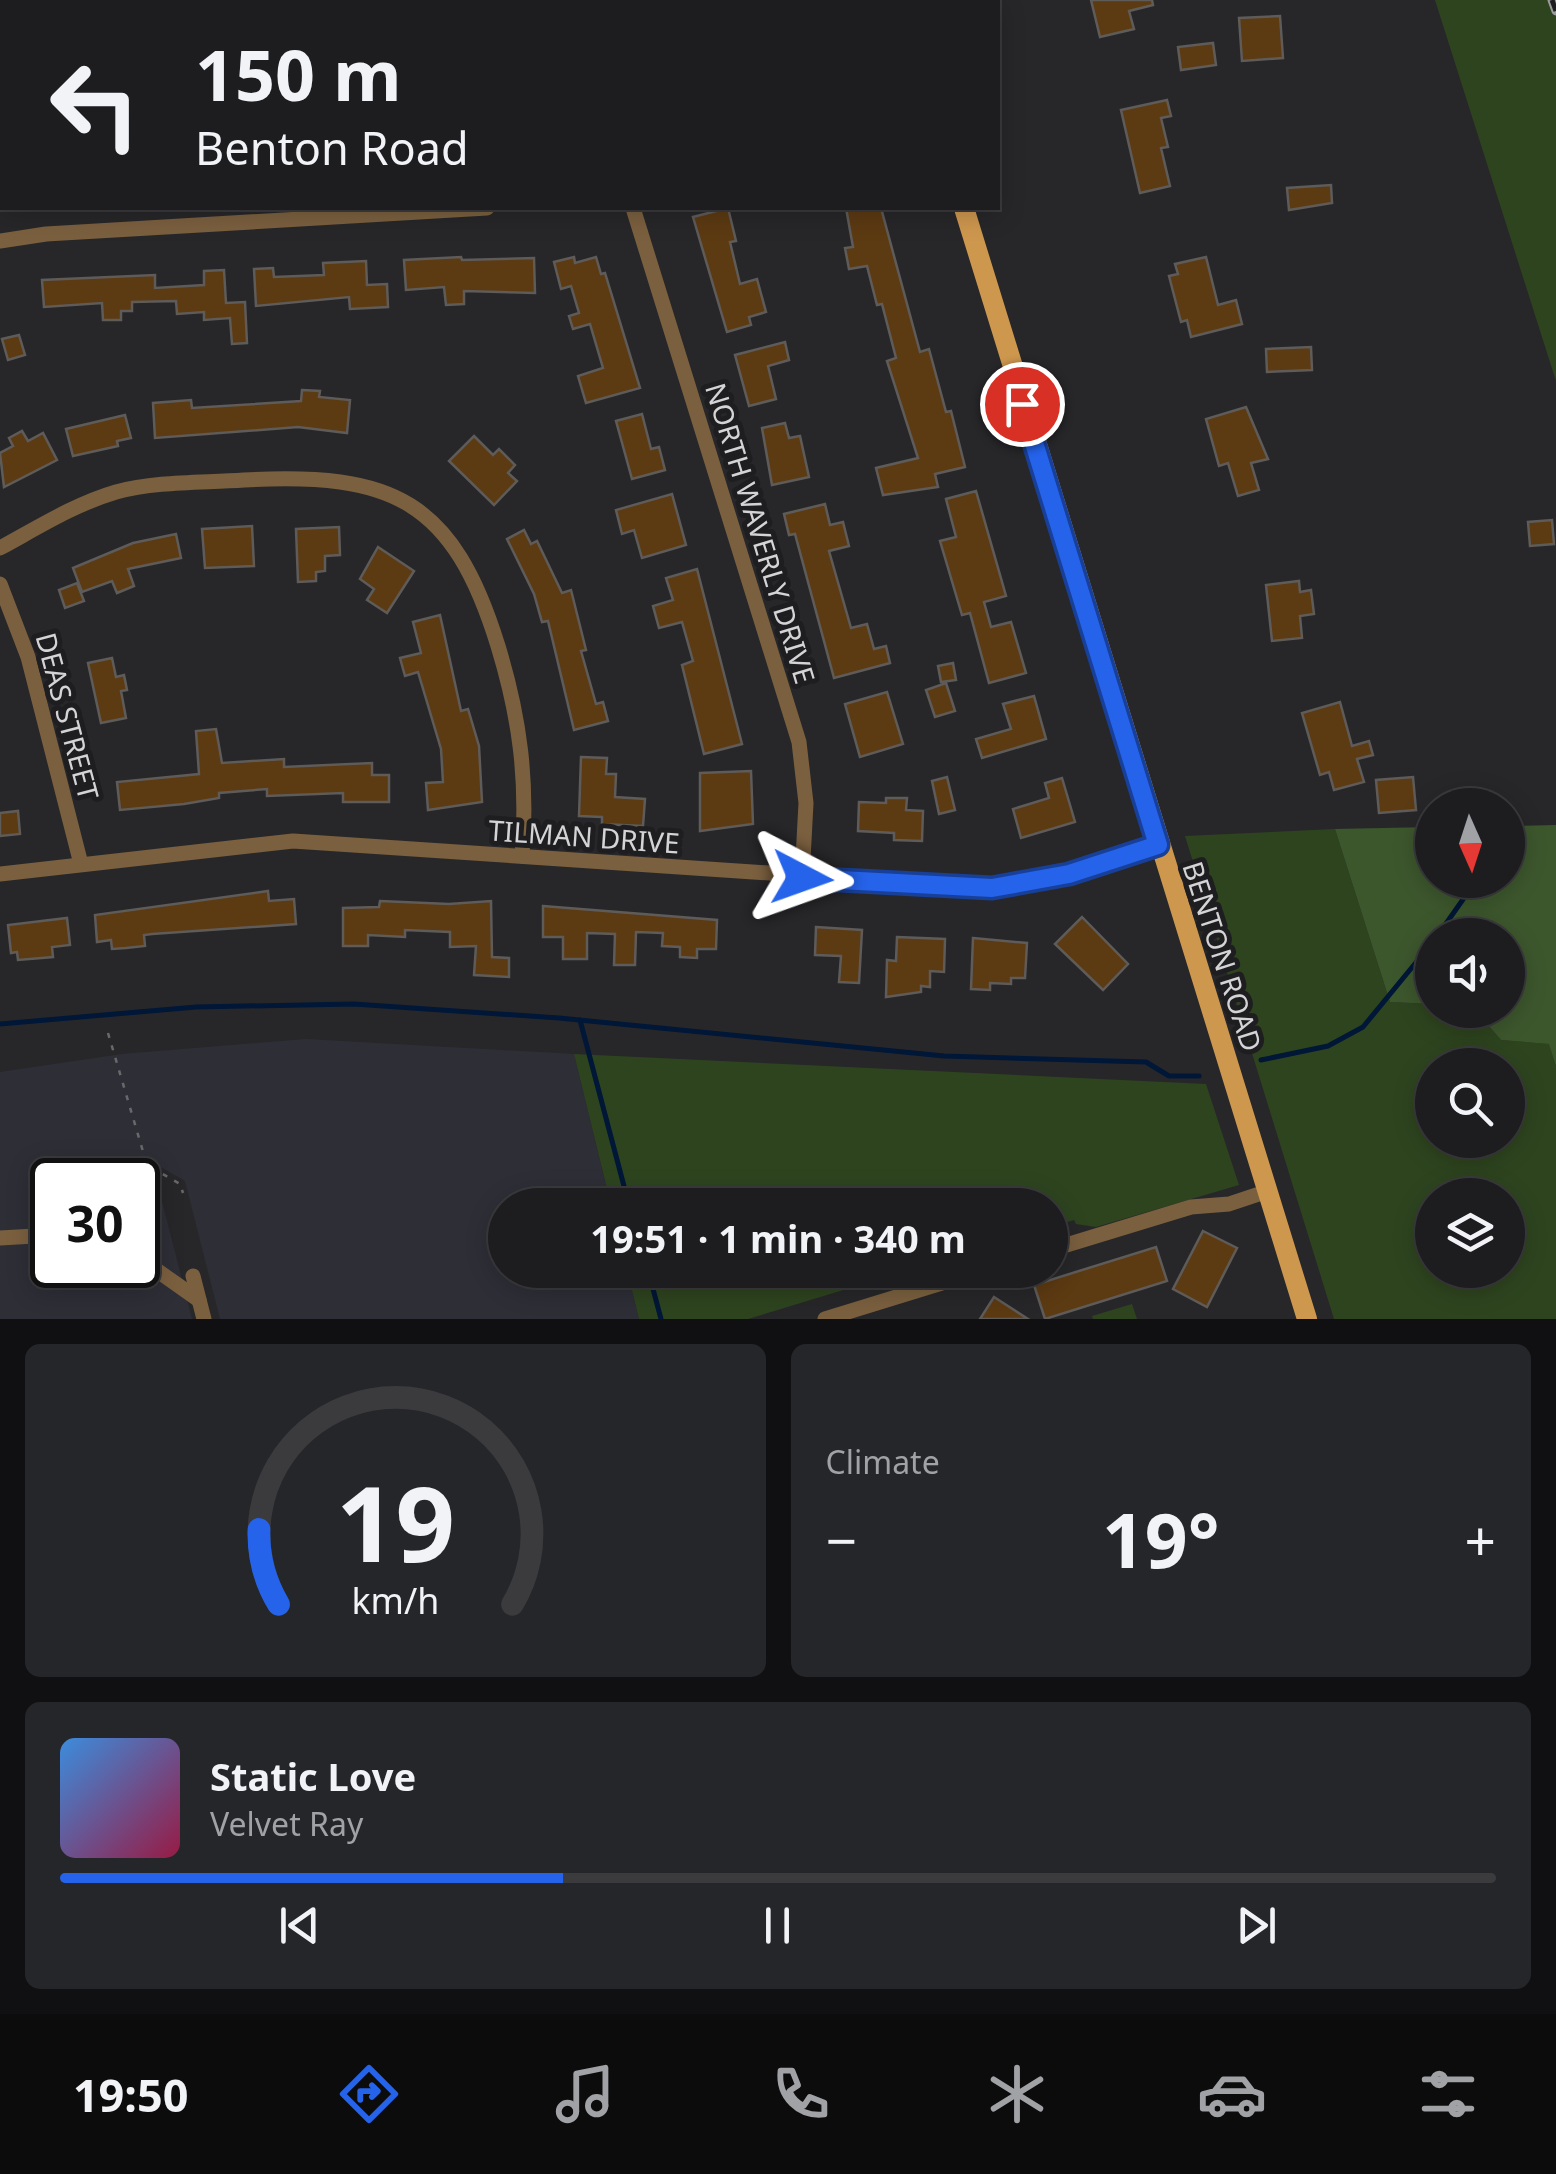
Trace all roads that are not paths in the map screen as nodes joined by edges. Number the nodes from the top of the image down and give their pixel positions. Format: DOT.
graph roads {
  1 [pos="452,210"];
  2 [pos="634,210"];
  3 [pos="965,210"];
  4 [pos="0,241"];
  5 [pos="0,548"];
  6 [pos="0,584"];
  7 [pos="1158,845"];
  8 [pos="522,856"];
  9 [pos="81,864"];
  10 [pos="0,874"];
  11 [pos="802,878"];
  12 [pos="1268,1191"];
  13 [pos="30,1236"];
  14 [pos="0,1238"];
  15 [pos="1068,1245"];
  16 [pos="160,1273"];
  17 [pos="193,1276"];
  18 [pos="928,1288"];
  19 [pos="199,1300"];
  20 [pos="834,1318"];
  21 [pos="204,1319"];
  22 [pos="1307,1319"];
  1 -- 4 [label="street"];
  2 -- 11 [label="street, NORTH WAVERLY DRIVE"];
  3 -- 7 [label="main road, BENTON ROAD"];
  5 -- 8 [label="street"];
  6 -- 9 [label="street, DEAS STREET"];
  7 -- 11 [label="street, TILMAN DRIVE"];
  7 -- 12 [label="main road, BENTON ROAD"];
  8 -- 9 [label="street, TILMAN DRIVE"];
  8 -- 11 [label="street, TILMAN DRIVE"];
  9 -- 10 [label="street, TILMAN DRIVE"];
  12 -- 15 [label="street"];
  12 -- 22 [label="main road, BENTON ROAD"];
  13 -- 14 [label="street"];
  16 -- 19 [label="street"];
  17 -- 19 [label="street"];
  18 -- 20 [label="street"];
  19 -- 21 [label="street"];
}
